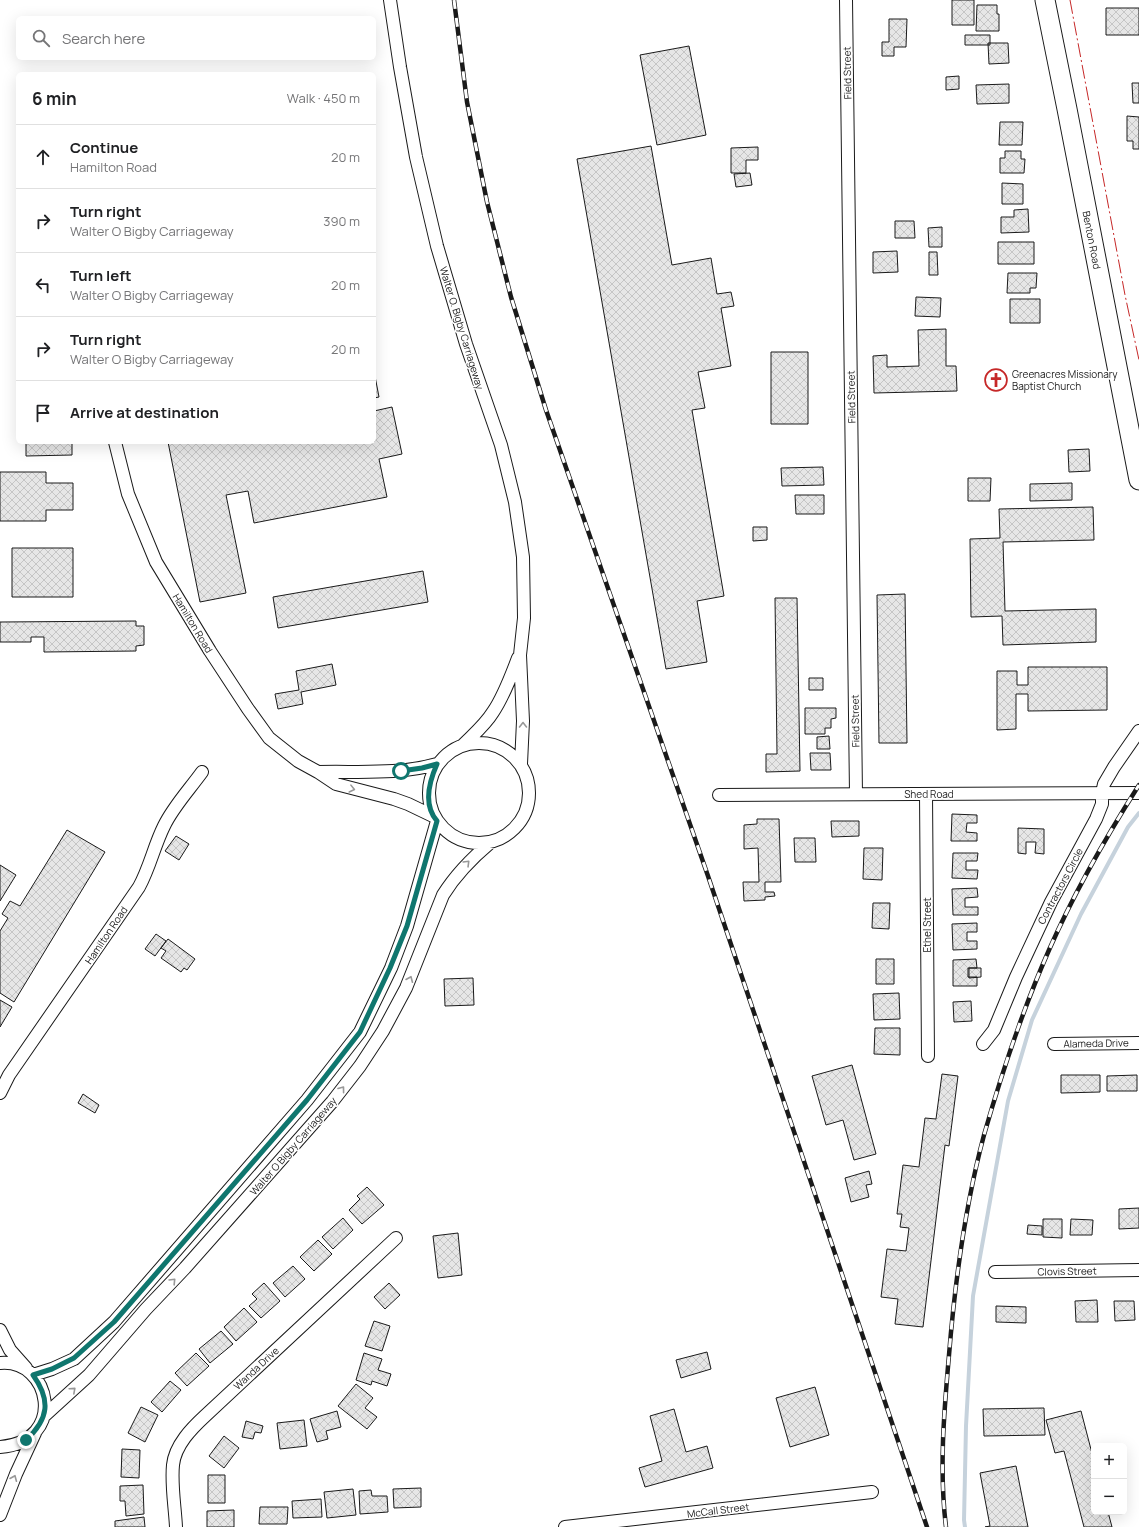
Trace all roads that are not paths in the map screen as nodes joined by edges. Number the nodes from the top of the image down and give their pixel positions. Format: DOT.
graph roads {
  1 [pos="390,0"];
  2 [pos="846,0"];
  3 [pos="1045,0"];
  4 [pos="116,444"];
  5 [pos="1139,480"];
  6 [pos="520,655"];
  7 [pos="1139,731"];
  8 [pos="463,745"];
  9 [pos="437,764"];
  10 [pos="521,764"];
  11 [pos="202,772"];
  12 [pos="318,772"];
  13 [pos="1102,793"];
  14 [pos="1139,793"];
  15 [pos="856,794"];
  16 [pos="926,794"];
  17 [pos="719,795"];
  18 [pos="435,818"];
  19 [pos="490,842"];
  20 [pos="1139,1043"];
  21 [pos="983,1044"];
  22 [pos="1054,1044"];
  23 [pos="928,1056"];
  24 [pos="5,1072"];
  25 [pos="0,1093"];
  26 [pos="396,1238"];
  27 [pos="1139,1270"];
  28 [pos="995,1272"];
  29 [pos="0,1330"];
  30 [pos="0,1363"];
  31 [pos="31,1373"];
  32 [pos="44,1416"];
  33 [pos="37,1430"];
  34 [pos="0,1447"];
  35 [pos="872,1492"];
  36 [pos="0,1515"];
  37 [pos="176,1527"];
  38 [pos="565,1527"];
  1 -- 6 [label="street, Walter O. Bigby Carriageway"];
  2 -- 15 [label="street, Field Street"];
  3 -- 5 [label="main road, Benton Road"];
  4 -- 12 [label="street, Hamilton Road"];
  6 -- 8 [label="street, Walter O. Bigby Carriageway"];
  10 -- 6 [label="street, Walter O. Bigby Carriageway, one-way"];
  7 -- 13 [label="street, Contractors Circle"];
  8 -- 9 [label="street, Walter O Bigby Carriageway"];
  8 -- 10 [label="street, Walter O Bigby Carriageway"];
  9 -- 12 [label="street, Hamilton Road"];
  9 -- 18 [label="street, Walter O Bigby Carriageway"];
  10 -- 19 [label="street, Walter O Bigby Carriageway"];
  11 -- 24 [label="street, Hamilton Road"];
  12 -- 18 [label="street, Hamilton Road, one-way"];
  13 -- 14 [label="street, Shed Road"];
  13 -- 16 [label="street, Shed Road"];
  13 -- 21 [label="street, Contractors Circle"];
  15 -- 16 [label="street, Shed Road"];
  15 -- 17 [label="street, Shed Road"];
  16 -- 23 [label="street, Ethel Street"];
  18 -- 19 [label="street, Walter O Bigby Carriageway"];
  18 -- 31 [label="street, Walter O Bigby Carriageway"];
  32 -- 19 [label="street, Walter O Bigby Carriageway, one-way"];
  20 -- 22 [label="street, Alameda Drive"];
  24 -- 25 [label="street, Hamilton Road"];
  26 -- 37 [label="street, Wanda Drive"];
  27 -- 28 [label="street, Clovis Street"];
  29 -- 31 [label="street"];
  30 -- 31 [label="street"];
  31 -- 32 [label="street, Walter O Bigby Carriageway"];
  32 -- 33 [label="street, Walter O Bigby Carriageway"];
  33 -- 34 [label="street, Walter O Bigby Carriageway"];
  36 -- 33 [label="street, one-way"];
  35 -- 38 [label="street, McCall Street"];
}
